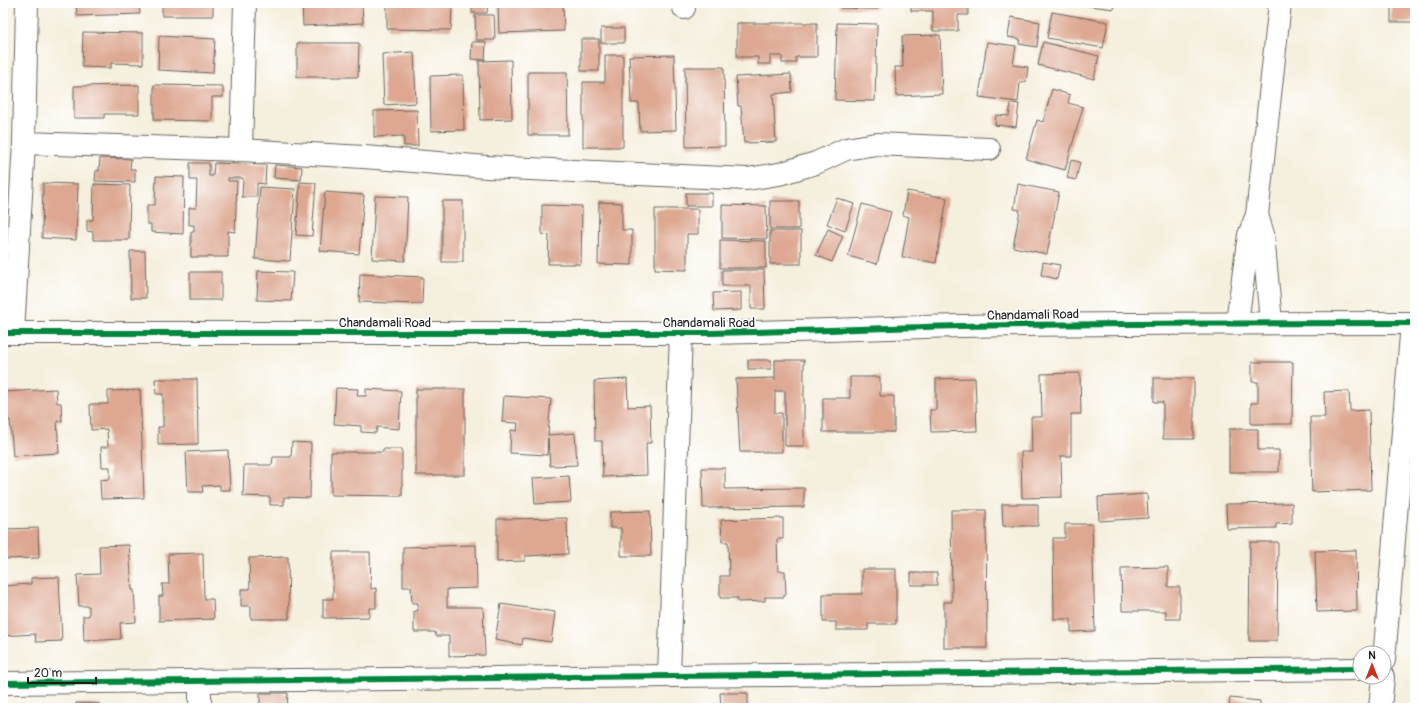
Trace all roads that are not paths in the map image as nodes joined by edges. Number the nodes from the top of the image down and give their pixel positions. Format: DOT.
graph roads {
  1 [pos="27,3"];
  2 [pos="246,3"];
  3 [pos="1280,3"];
  4 [pos="24,143"];
  5 [pos="989,149"];
  6 [pos="241,150"];
  7 [pos="1258,215"];
  8 [pos="1237,322"];
  9 [pos="1271,322"];
  10 [pos="1414,322"];
  11 [pos="8,333"];
  12 [pos="681,334"];
  13 [pos="1385,645"];
  14 [pos="1352,669"];
  15 [pos="669,676"];
  16 [pos="200,680"];
  17 [pos="3,683"];
  18 [pos="1382,685"];
  19 [pos="200,708"];
  20 [pos="1380,708"];
  1 -- 4 [label="street"];
  2 -- 6 [label="street"];
  3 -- 7 [label="street"];
  4 -- 6 [label="street"];
  4 -- 11 [label="street"];
  5 -- 6 [label="street"];
  7 -- 8 [label="street"];
  7 -- 9 [label="street"];
  8 -- 9 [label="street, Chandamali Road"];
  8 -- 12 [label="street, Chandamali Road"];
  9 -- 10 [label="street, Chandamali Road"];
  10 -- 13 [label="street"];
  11 -- 12 [label="street, Chandamali Road"];
  12 -- 15 [label="street"];
  14 -- 15 [label="street"];
  15 -- 16 [label="street"];
  16 -- 17 [label="street"];
  16 -- 19 [label="street"];
  18 -- 20 [label="street"];
}
